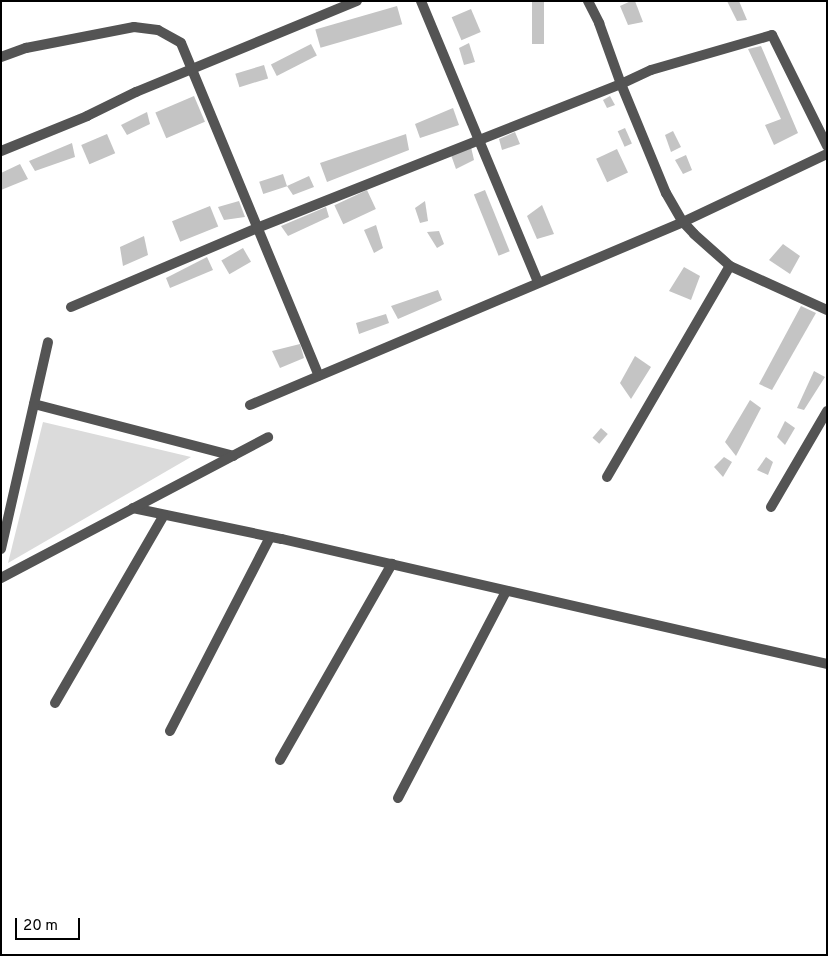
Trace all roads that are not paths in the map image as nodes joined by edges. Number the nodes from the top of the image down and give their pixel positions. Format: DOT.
graph roads {
  1 [pos="357,1"];
  2 [pos="421,1"];
  3 [pos="588,1"];
  4 [pos="1,57"];
  5 [pos="194,70"];
  6 [pos="621,84"];
  7 [pos="480,140"];
  8 [pos="827,146"];
  9 [pos="1,151"];
  10 [pos="827,154"];
  11 [pos="683,222"];
  12 [pos="257,228"];
  13 [pos="730,266"];
  14 [pos="538,282"];
  15 [pos="72,307"];
  16 [pos="827,310"];
  17 [pos="48,342"];
  18 [pos="319,376"];
  19 [pos="34,404"];
  20 [pos="250,406"];
  21 [pos="827,411"];
  22 [pos="268,437"];
  23 [pos="232,456"];
  24 [pos="607,477"];
  25 [pos="133,508"];
  26 [pos="770,508"];
  27 [pos="164,515"];
  28 [pos="270,537"];
  29 [pos="1,548"];
  30 [pos="392,564"];
  31 [pos="1,578"];
  32 [pos="506,590"];
  33 [pos="827,664"];
  34 [pos="55,703"];
  35 [pos="170,731"];
  36 [pos="280,760"];
  37 [pos="398,798"];
  1 -- 5 [label="street"];
  2 -- 7 [label="street"];
  3 -- 6 [label="street"];
  4 -- 5 [label="street"];
  5 -- 9 [label="street"];
  5 -- 12 [label="street"];
  6 -- 7 [label="street"];
  6 -- 8 [label="street"];
  6 -- 11 [label="street"];
  7 -- 12 [label="street"];
  7 -- 14 [label="street"];
  10 -- 11 [label="street"];
  11 -- 13 [label="street"];
  11 -- 14 [label="street"];
  12 -- 15 [label="street"];
  12 -- 18 [label="street"];
  13 -- 16 [label="street"];
  13 -- 24 [label="street"];
  14 -- 18 [label="street"];
  17 -- 19 [label="street"];
  18 -- 20 [label="street"];
  19 -- 23 [label="street"];
  19 -- 29 [label="street"];
  21 -- 26 [label="street"];
  22 -- 23 [label="street"];
  23 -- 25 [label="street"];
  25 -- 27 [label="street"];
  25 -- 31 [label="street"];
  27 -- 28 [label="street"];
  27 -- 34 [label="street"];
  28 -- 30 [label="street"];
  28 -- 35 [label="street"];
  30 -- 32 [label="street"];
  30 -- 36 [label="street"];
  32 -- 33 [label="street"];
  32 -- 37 [label="street"];
}
